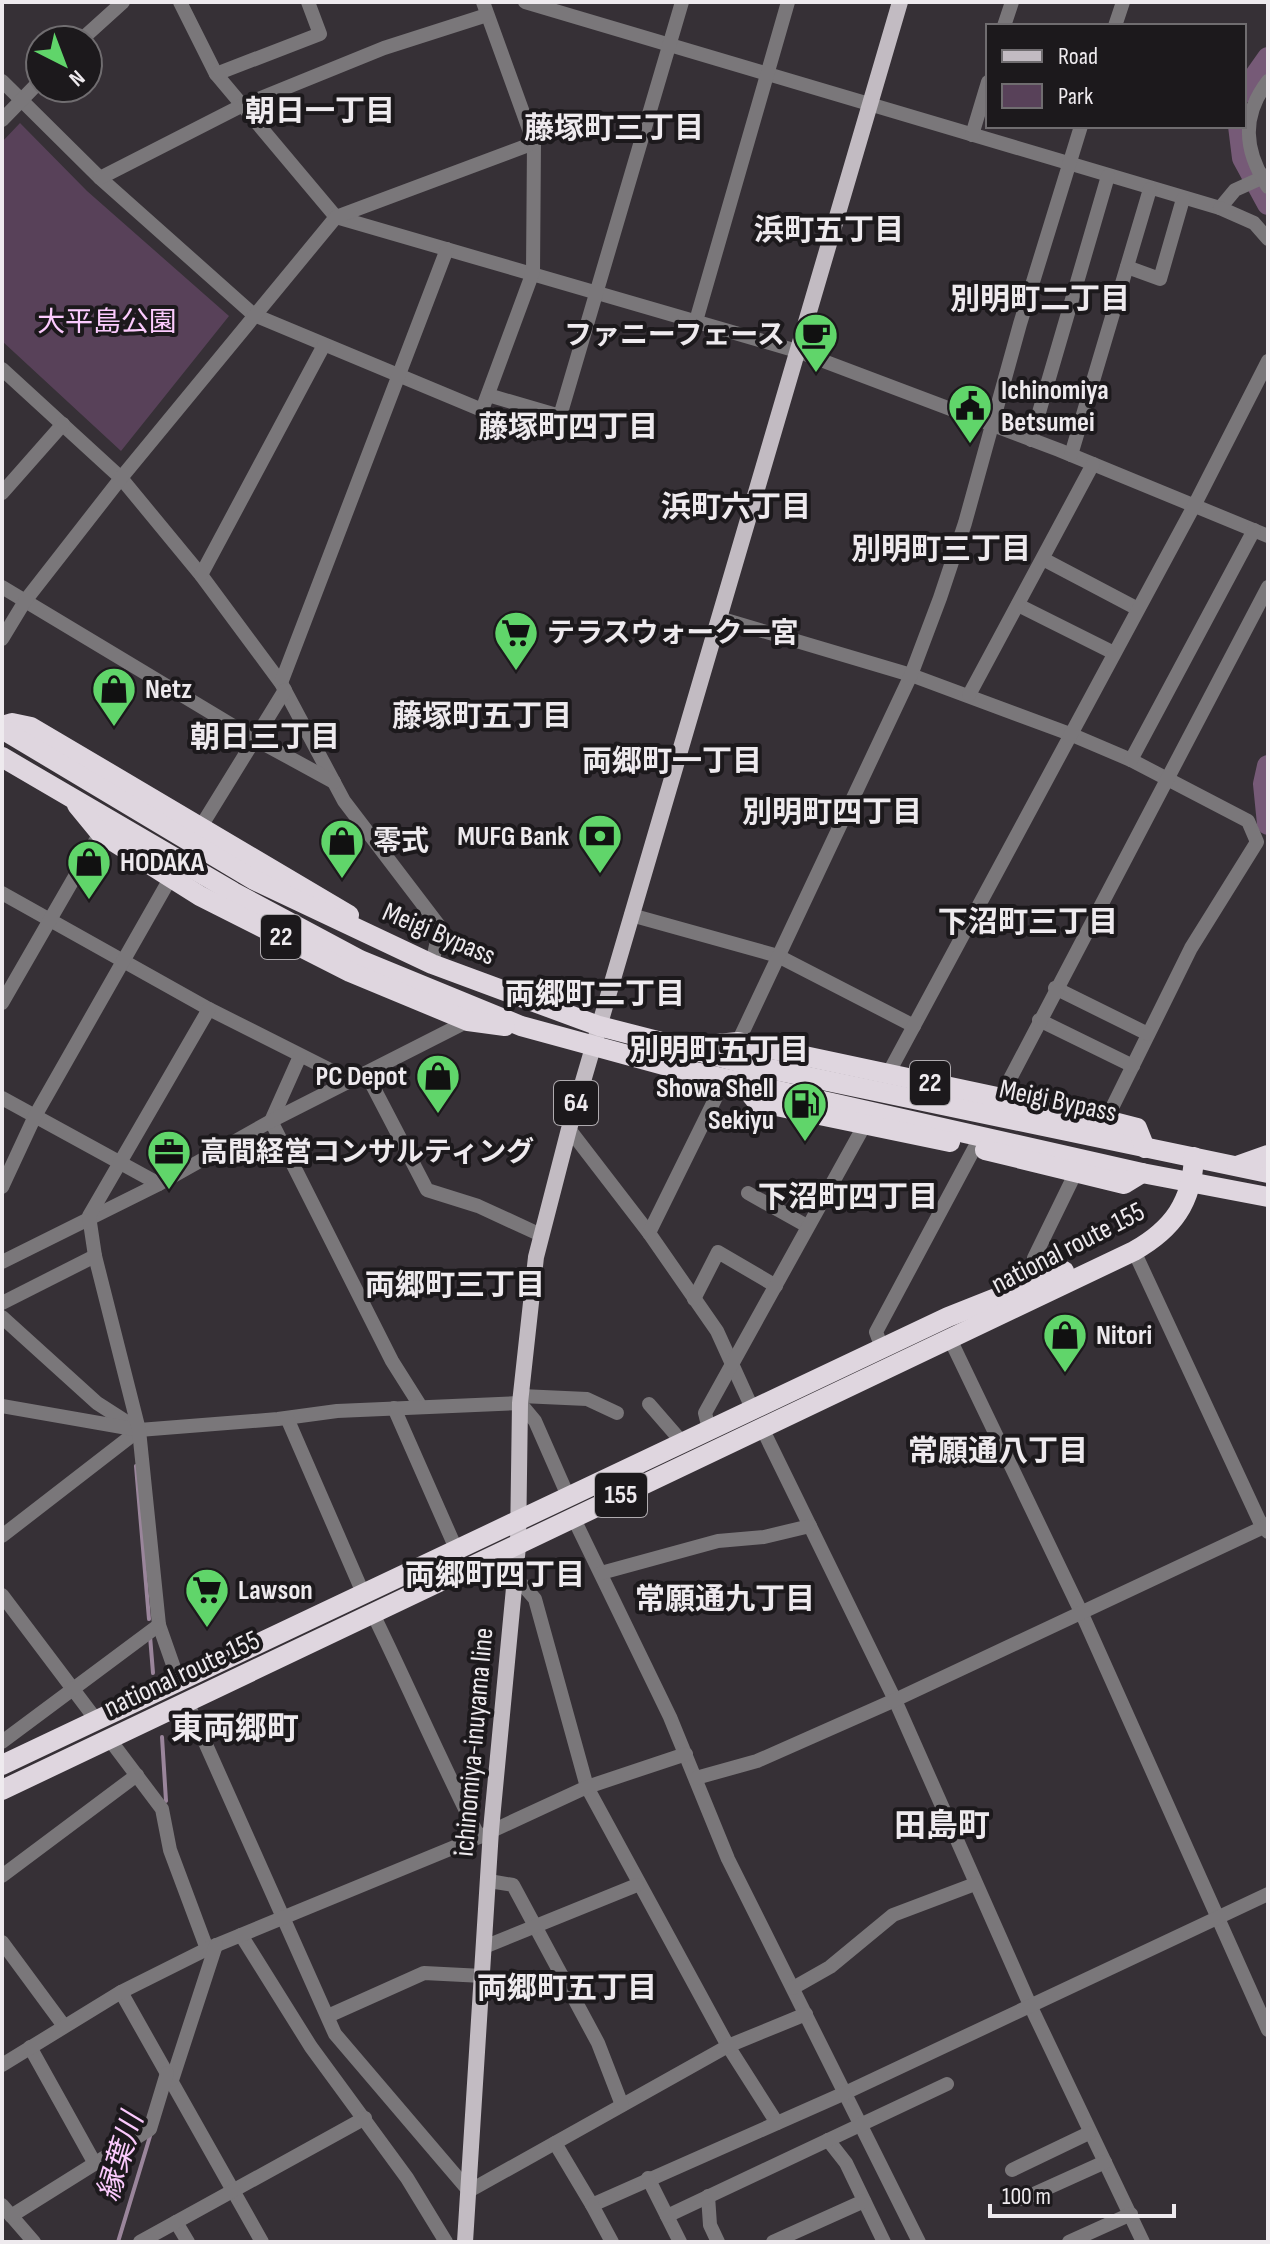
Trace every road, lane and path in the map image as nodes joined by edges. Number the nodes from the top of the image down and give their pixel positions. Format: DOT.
graph roads {
  1 [pos="123,2"];
  2 [pos="180,2"];
  3 [pos="308,2"];
  4 [pos="525,2"];
  5 [pos="680,2"];
  6 [pos="788,2"];
  7 [pos="900,2"];
  8 [pos="1012,2"];
  9 [pos="1123,2"];
  10 [pos="485,9"];
  11 [pos="99,24"];
  12 [pos="1005,24"];
  13 [pos="1116,24"];
  14 [pos="669,44"];
  15 [pos="767,73"];
  16 [pos="216,74"];
  17 [pos="2,81"];
  18 [pos="1268,81"];
  19 [pos="986,89"];
  20 [pos="24,98"];
  21 [pos="21,101"];
  22 [pos="241,106"];
  23 [pos="869,106"];
  24 [pos="2,120"];
  25 [pos="1080,128"];
  26 [pos="972,135"];
  27 [pos="534,143"];
  28 [pos="1069,162"];
  29 [pos="1108,176"];
  30 [pos="100,178"];
  31 [pos="1264,180"];
  32 [pos="1150,189"];
  33 [pos="1183,199"];
  34 [pos="1220,208"];
  35 [pos="336,217"];
  36 [pos="1268,239"];
  37 [pos="447,249"];
  38 [pos="1127,267"];
  39 [pos="533,272"];
  40 [pos="597,292"];
  41 [pos="254,315"];
  42 [pos="696,321"];
  43 [pos="324,345"];
  44 [pos="797,351"];
  45 [pos="1268,361"];
  46 [pos="2,369"];
  47 [pos="398,376"];
  48 [pos="488,395"];
  49 [pos="63,424"];
  50 [pos="994,426"];
  51 [pos="1031,440"];
  52 [pos="1071,455"];
  53 [pos="1093,464"];
  54 [pos="121,478"];
  55 [pos="2,493"];
  56 [pos="1194,506"];
  57 [pos="1254,530"];
  58 [pos="1268,536"];
  59 [pos="1043,559"];
  60 [pos="201,575"];
  61 [pos="2,587"];
  62 [pos="1268,587"];
  63 [pos="25,601"];
  64 [pos="1018,605"];
  65 [pos="1136,608"];
  66 [pos="719,618"];
  67 [pos="2,639"];
  68 [pos="1112,652"];
  69 [pos="911,675"];
  70 [pos="283,687"];
  71 [pos="969,695"];
  72 [pos="2,728"];
  73 [pos="1070,734"];
  74 [pos="255,739"];
  75 [pos="2,757"];
  76 [pos="1131,760"];
  77 [pos="1166,781"];
  78 [pos="335,782"];
  79 [pos="69,795"];
  80 [pos="136,812"];
  81 [pos="173,812"];
  82 [pos="200,828"];
  83 [pos="100,833"];
  84 [pos="171,877"];
  85 [pos="233,892"];
  86 [pos="2,893"];
  87 [pos="200,896"];
  88 [pos="631,915"];
  89 [pos="50,921"];
  90 [pos="371,936"];
  91 [pos="778,956"];
  92 [pos="125,962"];
  93 [pos="432,964"];
  94 [pos="1055,988"];
  95 [pos="2,1003"];
  96 [pos="209,1009"];
  97 [pos="1039,1020"];
  98 [pos="468,1021"];
  99 [pos="521,1026"];
  100 [pos="599,1026"];
  101 [pos="914,1026"];
  102 [pos="1148,1034"];
  103 [pos="738,1042"];
  104 [pos="593,1046"];
  105 [pos="704,1053"];
  106 [pos="300,1056"];
  107 [pos="1133,1066"];
  108 [pos="366,1073"];
  109 [pos="888,1074"];
  110 [pos="350,1080"];
  111 [pos="733,1080"];
  112 [pos="2,1098"];
  113 [pos="1000,1098"];
  114 [pos="35,1116"];
  115 [pos="1106,1120"];
  116 [pos="271,1121"];
  117 [pos="864,1126"];
  118 [pos="569,1129"];
  119 [pos="975,1147"];
  120 [pos="1145,1148"];
  121 [pos="1268,1155"];
  122 [pos="1194,1157"];
  123 [pos="119,1162"];
  124 [pos="1237,1166"];
  125 [pos="1142,1173"];
  126 [pos="1268,1173"];
  127 [pos="1075,1174"];
  128 [pos="1189,1182"];
  129 [pos="159,1184"];
  130 [pos="2,1187"];
  131 [pos="748,1193"];
  132 [pos="1268,1197"];
  133 [pos="89,1216"];
  134 [pos="807,1226"];
  135 [pos="649,1233"];
  136 [pos="541,1235"];
  137 [pos="1134,1251"];
  138 [pos="95,1256"];
  139 [pos="2,1262"];
  140 [pos="1040,1280"];
  141 [pos="776,1286"];
  142 [pos="694,1299"];
  143 [pos="2,1303"];
  144 [pos="2,1317"];
  145 [pos="950,1339"];
  146 [pos="882,1348"];
  147 [pos="732,1362"];
  148 [pos="521,1400"];
  149 [pos="649,1404"];
  150 [pos="2,1406"];
  151 [pos="421,1407"];
  152 [pos="394,1408"];
  153 [pos="752,1408"];
  154 [pos="617,1413"];
  155 [pos="287,1418"];
  156 [pos="709,1429"];
  157 [pos="139,1430"];
  158 [pos="763,1430"];
  159 [pos="682,1442"];
  160 [pos="568,1496"];
  161 [pos="573,1517"];
  162 [pos="519,1518"];
  163 [pos="810,1526"];
  164 [pos="1267,1528"];
  165 [pos="2,1536"];
  166 [pos="518,1546"];
  167 [pos="457,1551"];
  168 [pos="601,1573"];
  169 [pos="515,1576"];
  170 [pos="363,1593"];
  171 [pos="2,1595"];
  172 [pos="1082,1614"];
  173 [pos="374,1616"];
  174 [pos="159,1625"];
  175 [pos="179,1682"];
  176 [pos="73,1690"];
  177 [pos="895,1700"];
  178 [pos="187,1702"];
  179 [pos="97,1721"];
  180 [pos="110,1740"];
  181 [pos="2,1742"];
  182 [pos="686,1754"];
  183 [pos="2,1765"];
  184 [pos="137,1775"];
  185 [pos="696,1778"];
  186 [pos="587,1787"];
  187 [pos="2,1790"];
  188 [pos="485,1834"];
  189 [pos="2,1876"];
  190 [pos="489,1881"];
  191 [pos="975,1884"];
  192 [pos="637,1885"];
  193 [pos="1268,1894"];
  194 [pos="282,1918"];
  195 [pos="1216,1919"];
  196 [pos="535,1924"];
  197 [pos="241,1935"];
  198 [pos="2,1942"];
  199 [pos="211,1947"];
  200 [pos="484,1947"];
  201 [pos="483,1976"];
  202 [pos="793,1988"];
  203 [pos="121,1992"];
  204 [pos="1030,2005"];
  205 [pos="806,2014"];
  206 [pos="328,2016"];
  207 [pos="64,2026"];
  208 [pos="1268,2030"];
  209 [pos="728,2046"];
  210 [pos="30,2047"];
  211 [pos="2,2065"];
  212 [pos="170,2076"];
  213 [pos="947,2084"];
  214 [pos="845,2093"];
  215 [pos="622,2105"];
  216 [pos="365,2118"];
  217 [pos="777,2123"];
  218 [pos="861,2124"];
  219 [pos="1089,2133"];
  220 [pos="828,2140"];
  221 [pos="555,2143"];
  222 [pos="94,2162"];
  223 [pos="1105,2162"];
  224 [pos="1012,2170"];
  225 [pos="648,2178"];
  226 [pos="234,2190"];
  227 [pos="469,2191"];
  228 [pos="708,2196"];
  229 [pos="1023,2199"];
  230 [pos="864,2201"];
  231 [pos="592,2205"];
  232 [pos="5,2209"];
  233 [pos="1131,2214"];
  234 [pos="667,2216"];
  235 [pos="176,2222"];
  236 [pos="34,2242"];
  237 [pos="140,2242"];
  238 [pos="188,2242"];
  239 [pos="262,2242"];
  240 [pos="446,2242"];
  241 [pos="465,2242"];
  242 [pos="612,2242"];
  243 [pos="680,2242"];
  244 [pos="718,2242"];
  245 [pos="773,2242"];
  246 [pos="884,2242"];
  247 [pos="919,2242"];
  248 [pos="1069,2242"];
  249 [pos="1143,2242"];
  1 -- 11 [label="street"];
  2 -- 16 [label="street"];
  3 -- 16 [label="street"];
  4 -- 14 [label="street"];
  5 -- 14 [label="street"];
  6 -- 15 [label="street"];
  7 -- 23 [label="main road, ichinomiya-inuyama line / 64"];
  8 -- 12 [label="street"];
  9 -- 13 [label="street"];
  10 -- 22 [label="street"];
  10 -- 27 [label="street"];
  14 -- 15 [label="street"];
  14 -- 40 [label="street"];
  15 -- 23 [label="street"];
  15 -- 42 [label="street"];
  16 -- 22 [label="street"];
  17 -- 21 [label="street"];
  18 -- 31 [label="street"];
  19 -- 26 [label="street"];
  20 -- 21 [label="street"];
  21 -- 24 [label="street"];
  21 -- 30 [label="street"];
  22 -- 30 [label="street"];
  22 -- 35 [label="street"];
  23 -- 26 [label="street"];
  23 -- 44 [label="main road, ichinomiya-inuyama line / 64"];
  25 -- 28 [label="street"];
  26 -- 28 [label="street"];
  27 -- 35 [label="street"];
  27 -- 39 [label="street"];
  28 -- 29 [label="street"];
  28 -- 50 [label="street"];
  29 -- 32 [label="street"];
  29 -- 51 [label="street"];
  30 -- 41 [label="street"];
  31 -- 34 [label="street"];
  32 -- 33 [label="street"];
  32 -- 38 [label="street"];
  33 -- 34 [label="street"];
  33 -- 38 [label="street"];
  34 -- 36 [label="street"];
  35 -- 37 [label="street"];
  35 -- 41 [label="street"];
  37 -- 39 [label="street"];
  37 -- 47 [label="street"];
  38 -- 52 [label="street"];
  39 -- 40 [label="street"];
  39 -- 48 [label="street"];
  40 -- 42 [label="street"];
  40 -- 48 [label="street"];
  41 -- 43 [label="street"];
  41 -- 54 [label="street"];
  42 -- 44 [label="street"];
  43 -- 47 [label="street"];
  43 -- 60 [label="street"];
  44 -- 50 [label="street"];
  44 -- 66 [label="main road, ichinomiya-inuyama line / 64"];
  45 -- 56 [label="street"];
  46 -- 49 [label="street"];
  47 -- 48 [label="street"];
  47 -- 70 [label="street"];
  49 -- 54 [label="street"];
  49 -- 55 [label="street"];
  50 -- 51 [label="street"];
  50 -- 69 [label="street"];
  51 -- 52 [label="street"];
  52 -- 53 [label="street"];
  53 -- 56 [label="street"];
  53 -- 59 [label="street"];
  54 -- 60 [label="street"];
  54 -- 63 [label="street"];
  56 -- 57 [label="street"];
  56 -- 65 [label="street"];
  57 -- 58 [label="street"];
  57 -- 76 [label="street"];
  59 -- 64 [label="street"];
  59 -- 65 [label="street"];
  60 -- 70 [label="street"];
  61 -- 63 [label="street"];
  62 -- 77 [label="street"];
  63 -- 67 [label="street"];
  63 -- 74 [label="street"];
  64 -- 68 [label="street"];
  64 -- 71 [label="street"];
  65 -- 68 [label="street"];
  66 -- 69 [label="street"];
  66 -- 88 [label="main road, ichinomiya-inuyama line / 64"];
  68 -- 73 [label="street"];
  69 -- 71 [label="street"];
  69 -- 91 [label="street"];
  70 -- 74 [label="street"];
  70 -- 78 [label="street"];
  71 -- 73 [label="street"];
  72 -- 80 [label="highway, Meigi Bypass / 22"];
  72 -- 81 [label="highway, 22"];
  73 -- 76 [label="street"];
  73 -- 101 [label="street"];
  74 -- 78 [label="street"];
  74 -- 82 [label="street"];
  75 -- 79 [label="highway, Meigi Bypass / 22"];
  76 -- 77 [label="street"];
  77 -- 94 [label="street"];
  77 -- 102 [label="street"];
  78 -- 93 [label="street"];
  79 -- 83 [label="highway, 22"];
  79 -- 85 [label="highway, Meigi Bypass / 22"];
  80 -- 81 [label="highway"];
  80 -- 90 [label="highway, Meigi Bypass / 22"];
  81 -- 82 [label="highway, 22"];
  82 -- 90 [label="highway, 22"];
  83 -- 84 [label="highway, 22"];
  83 -- 89 [label="street"];
  84 -- 87 [label="highway, 22"];
  84 -- 92 [label="street"];
  85 -- 87 [label="highway"];
  85 -- 99 [label="highway, Meigi Bypass / 22"];
  86 -- 89 [label="street"];
  87 -- 98 [label="highway, 22"];
  88 -- 91 [label="street"];
  88 -- 100 [label="main road, ichinomiya-inuyama line / 64"];
  89 -- 92 [label="street"];
  89 -- 95 [label="street"];
  90 -- 93 [label="highway, Meigi Bypass / 22"];
  91 -- 101 [label="street"];
  91 -- 103 [label="street"];
  92 -- 96 [label="street"];
  92 -- 114 [label="street"];
  93 -- 100 [label="highway, Meigi Bypass / 22"];
  94 -- 97 [label="street"];
  94 -- 102 [label="street"];
  96 -- 106 [label="street"];
  96 -- 123 [label="street"];
  97 -- 107 [label="street"];
  97 -- 113 [label="street"];
  98 -- 99 [label="highway, 22"];
  98 -- 108 [label="street"];
  99 -- 104 [label="highway, Meigi Bypass / 22"];
  100 -- 104 [label="main road, ichinomiya-inuyama line / 64"];
  100 -- 105 [label="highway, Meigi Bypass / 22"];
  101 -- 109 [label="street"];
  102 -- 107 [label="street"];
  103 -- 105 [label="highway, 22"];
  103 -- 109 [label="highway, 22"];
  104 -- 111 [label="highway, Meigi Bypass / 22"];
  104 -- 118 [label="main road, ichinomiya-inuyama line / 64"];
  105 -- 120 [label="highway, Meigi Bypass / 22"];
  106 -- 110 [label="street"];
  106 -- 116 [label="street"];
  107 -- 115 [label="street"];
  108 -- 110 [label="street"];
  108 -- 136 [label="street"];
  109 -- 113 [label="highway, 22"];
  110 -- 116 [label="street"];
  111 -- 117 [label="highway, 22"];
  111 -- 125 [label="highway, Meigi Bypass / 22"];
  111 -- 135 [label="street"];
  112 -- 114 [label="street"];
  113 -- 115 [label="highway, 22"];
  114 -- 123 [label="street"];
  114 -- 130 [label="street"];
  115 -- 120 [label="highway, 22"];
  116 -- 129 [label="street"];
  116 -- 151 [label="street"];
  117 -- 119 [label="highway, 22"];
  117 -- 134 [label="street"];
  118 -- 135 [label="street"];
  118 -- 136 [label="main road, ichinomiya-inuyama line / 64"];
  119 -- 127 [label="highway, 22"];
  119 -- 146 [label="street"];
  120 -- 122 [label="highway, Meigi Bypass / 22"];
  121 -- 124 [label="highway"];
  122 -- 124 [label="highway, Meigi Bypass / 22"];
  122 -- 128 [label="highway, national route 155 / 155"];
  123 -- 129 [label="street"];
  123 -- 133 [label="street"];
  124 -- 126 [label="highway, Meigi Bypass / 22"];
  125 -- 127 [label="highway, 22"];
  125 -- 128 [label="highway, Meigi Bypass / 22"];
  127 -- 140 [label="street"];
  128 -- 132 [label="highway, Meigi Bypass / 22"];
  128 -- 137 [label="highway, national route 155 / 155"];
  128 -- 140 [label="highway, national route 155 / 155"];
  129 -- 133 [label="street"];
  131 -- 134 [label="street"];
  133 -- 138 [label="street"];
  133 -- 139 [label="street"];
  134 -- 141 [label="street"];
  135 -- 142 [label="street"];
  136 -- 148 [label="main road, ichinomiya-inuyama line / 64"];
  137 -- 145 [label="highway, national route 155 / 155"];
  137 -- 164 [label="street"];
  138 -- 143 [label="street"];
  138 -- 157 [label="street"];
  140 -- 146 [label="highway, national route 155 / 155"];
  141 -- 142 [label="street"];
  141 -- 147 [label="street"];
  142 -- 147 [label="street"];
  144 -- 157 [label="street"];
  145 -- 158 [label="highway, national route 155 / 155"];
  145 -- 172 [label="street"];
  146 -- 153 [label="highway, national route 155 / 155"];
  147 -- 153 [label="street"];
  147 -- 156 [label="street"];
  148 -- 151 [label="street"];
  148 -- 154 [label="street"];
  148 -- 160 [label="street"];
  148 -- 162 [label="main road, ichinomiya-inuyama line / 64"];
  149 -- 159 [label="street"];
  150 -- 157 [label="street"];
  151 -- 152 [label="street"];
  152 -- 155 [label="street"];
  152 -- 167 [label="street"];
  153 -- 156 [label="highway, national route 155 / 155"];
  155 -- 157 [label="street"];
  155 -- 170 [label="street"];
  156 -- 159 [label="highway, national route 155 / 155"];
  157 -- 165 [label="street"];
  157 -- 174 [label="street"];
  158 -- 161 [label="highway, national route 155 / 155"];
  158 -- 163 [label="street"];
  159 -- 160 [label="highway, national route 155 / 155"];
  160 -- 162 [label="highway, national route 155 / 155"];
  161 -- 166 [label="highway, national route 155 / 155"];
  161 -- 168 [label="street"];
  162 -- 166 [label="main road, ichinomiya-inuyama line / 64"];
  162 -- 167 [label="highway, national route 155 / 155"];
  163 -- 168 [label="street"];
  163 -- 177 [label="street"];
  164 -- 172 [label="street"];
  166 -- 169 [label="main road, ichinomiya-inuyama line / 64"];
  166 -- 173 [label="highway, national route 155 / 155"];
  167 -- 170 [label="highway, national route 155 / 155"];
  168 -- 182 [label="street"];
  169 -- 186 [label="street"];
  169 -- 188 [label="main road, ichinomiya-inuyama line / 64"];
  170 -- 175 [label="highway, national route 155 / 155"];
  171 -- 176 [label="street"];
  172 -- 177 [label="street"];
  172 -- 195 [label="street"];
  173 -- 178 [label="highway, national route 155 / 155"];
  173 -- 188 [label="street"];
  174 -- 175 [label="street"];
  174 -- 176 [label="street"];
  175 -- 179 [label="highway, national route 155 / 155"];
  176 -- 179 [label="street"];
  176 -- 181 [label="street"];
  177 -- 185 [label="street"];
  177 -- 191 [label="street"];
  178 -- 180 [label="highway, national route 155 / 155"];
  178 -- 194 [label="street"];
  179 -- 183 [label="highway, national route 155 / 155"];
  180 -- 184 [label="street"];
  180 -- 187 [label="highway, national route 155 / 155"];
  182 -- 185 [label="street"];
  182 -- 186 [label="street"];
  184 -- 189 [label="street"];
  184 -- 199 [label="street"];
  185 -- 202 [label="street"];
  186 -- 188 [label="street"];
  186 -- 192 [label="street"];
  188 -- 190 [label="main road, ichinomiya-inuyama line / 64"];
  188 -- 194 [label="street"];
  190 -- 196 [label="street"];
  190 -- 200 [label="main road, ichinomiya-inuyama line / 64"];
  191 -- 202 [label="street"];
  191 -- 204 [label="street"];
  192 -- 196 [label="street"];
  192 -- 209 [label="street"];
  193 -- 195 [label="street"];
  194 -- 197 [label="street"];
  194 -- 206 [label="street"];
  195 -- 204 [label="street"];
  195 -- 208 [label="street"];
  196 -- 200 [label="street"];
  196 -- 215 [label="street"];
  197 -- 199 [label="street"];
  197 -- 216 [label="street"];
  198 -- 207 [label="street"];
  199 -- 203 [label="street"];
  199 -- 212 [label="street"];
  200 -- 201 [label="main road, ichinomiya-inuyama line / 64"];
  201 -- 206 [label="street"];
  201 -- 227 [label="main road, ichinomiya-inuyama line / 64"];
  202 -- 205 [label="street"];
  203 -- 207 [label="street"];
  203 -- 212 [label="street"];
  204 -- 214 [label="street"];
  204 -- 219 [label="street"];
  205 -- 209 [label="street"];
  205 -- 214 [label="street"];
  206 -- 227 [label="street"];
  207 -- 210 [label="street"];
  209 -- 215 [label="street"];
  209 -- 217 [label="street"];
  210 -- 211 [label="street"];
  210 -- 222 [label="street"];
  212 -- 222 [label="street"];
  212 -- 226 [label="street"];
  213 -- 218 [label="street"];
  214 -- 217 [label="street"];
  214 -- 218 [label="street"];
  215 -- 221 [label="street"];
  216 -- 226 [label="street"];
  216 -- 240 [label="street"];
  217 -- 225 [label="street"];
  218 -- 220 [label="street"];
  218 -- 247 [label="street"];
  219 -- 223 [label="street"];
  219 -- 224 [label="street"];
  220 -- 228 [label="street"];
  220 -- 230 [label="street"];
  221 -- 227 [label="street"];
  221 -- 231 [label="street"];
  222 -- 232 [label="street"];
  223 -- 229 [label="street"];
  223 -- 233 [label="street"];
  225 -- 231 [label="street"];
  225 -- 234 [label="street"];
  226 -- 235 [label="street"];
  226 -- 239 [label="street"];
  227 -- 241 [label="main road, ichinomiya-inuyama line / 64"];
  228 -- 234 [label="street"];
  228 -- 244 [label="street"];
  230 -- 245 [label="street"];
  230 -- 246 [label="street"];
  231 -- 242 [label="street"];
  232 -- 236 [label="street"];
  233 -- 248 [label="street"];
  233 -- 249 [label="street"];
  234 -- 243 [label="street"];
  235 -- 237 [label="street"];
  235 -- 238 [label="street"];
}
